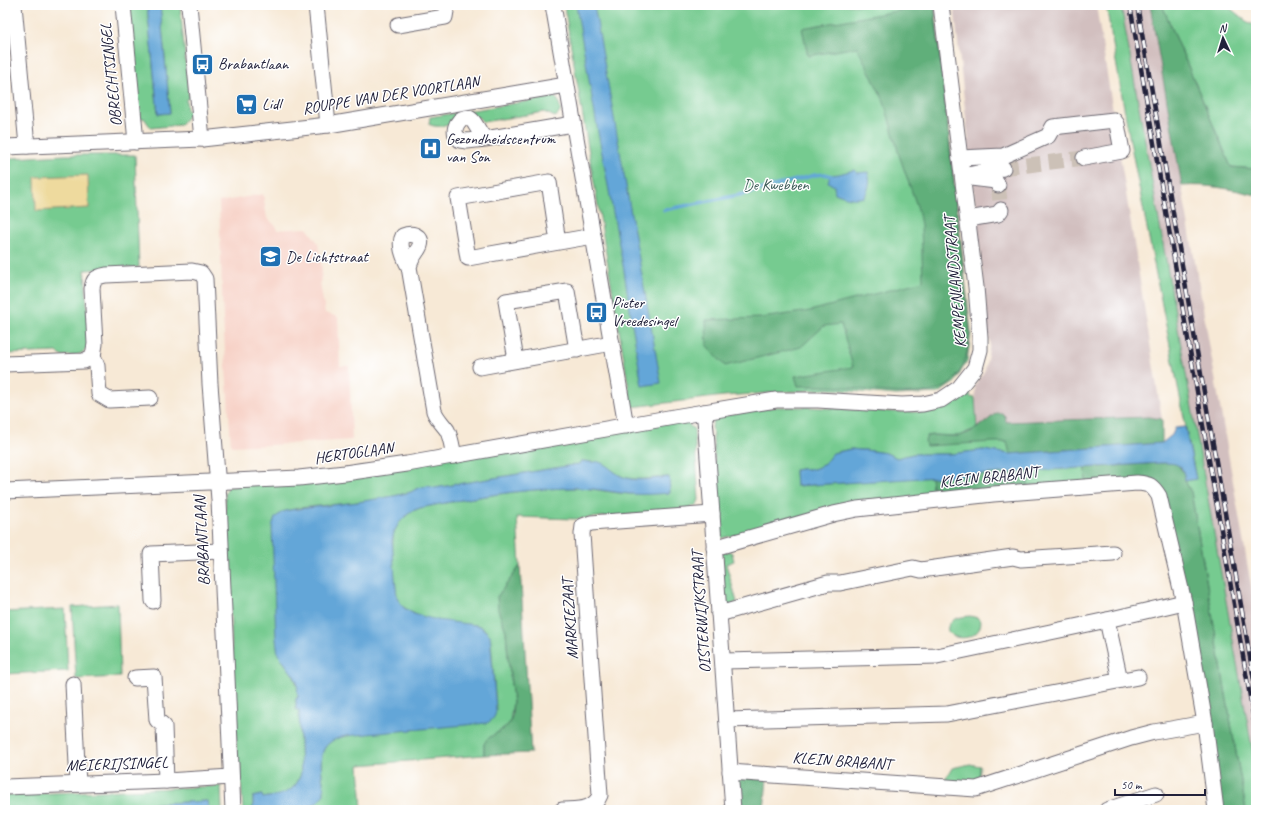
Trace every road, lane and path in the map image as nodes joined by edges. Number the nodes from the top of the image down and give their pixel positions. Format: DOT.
graph roads {
  1 [pos="14,5"];
  2 [pos="122,5"];
  3 [pos="189,5"];
  4 [pos="316,5"];
  5 [pos="447,5"];
  6 [pos="554,5"];
  7 [pos="941,5"];
  8 [pos="398,25"];
  9 [pos="566,85"];
  10 [pos="573,124"];
  11 [pos="328,125"];
  12 [pos="202,138"];
  13 [pos="485,139"];
  14 [pos="136,142"];
  15 [pos="27,146"];
  16 [pos="5,147"];
  17 [pos="960,158"];
  18 [pos="1084,158"];
  19 [pos="1004,168"];
  20 [pos="962,176"];
  21 [pos="998,185"];
  22 [pos="1001,210"];
  23 [pos="968,219"];
  24 [pos="593,236"];
  25 [pos="558,242"];
  26 [pos="409,267"];
  27 [pos="612,343"];
  28 [pos="577,350"];
  29 [pos="93,356"];
  30 [pos="516,360"];
  31 [pos="5,364"];
  32 [pos="480,367"];
  33 [pos="150,398"];
  34 [pos="704,412"];
  35 [pos="626,426"];
  36 [pos="454,456"];
  37 [pos="217,482"];
  38 [pos="5,491"];
  39 [pos="712,514"];
  40 [pos="714,548"];
  41 [pos="221,551"];
  42 [pos="1113,553"];
  43 [pos="153,601"];
  44 [pos="1184,602"];
  45 [pos="719,614"];
  46 [pos="1107,620"];
  47 [pos="722,661"];
  48 [pos="1138,677"];
  49 [pos="135,678"];
  50 [pos="1120,680"];
  51 [pos="73,684"];
  52 [pos="727,720"];
  53 [pos="1205,723"];
  54 [pos="730,772"];
  55 [pos="231,777"];
  56 [pos="166,781"];
  57 [pos="78,784"];
  58 [pos="5,787"];
  59 [pos="1156,794"];
  60 [pos="232,810"];
  61 [pos="562,810"];
  62 [pos="733,810"];
  63 [pos="1107,810"];
  64 [pos="1216,810"];
  1 -- 15 [label="street"];
  2 -- 14 [label="street, OBRECHTSINGEL"];
  3 -- 12 [label="street"];
  4 -- 11 [label="street"];
  5 -- 8 [label="street"];
  6 -- 9 [label="street"];
  7 -- 17 [label="street, KEMPENLANDSTRAAT"];
  9 -- 10 [label="street"];
  9 -- 11 [label="street, ROUPPE VAN DER VOORTLAAN"];
  10 -- 13 [label="street"];
  10 -- 24 [label="street"];
  11 -- 12 [label="street, ROUPPE VAN DER VOORTLAAN"];
  12 -- 14 [label="street, ROUPPE VAN DER VOORTLAAN"];
  14 -- 15 [label="street, ROUPPE VAN DER VOORTLAAN"];
  15 -- 16 [label="street, ROUPPE VAN DER VOORTLAAN"];
  17 -- 18 [label="street"];
  17 -- 20 [label="street, KEMPENLANDSTRAAT"];
  19 -- 20 [label="street"];
  20 -- 21 [label="street"];
  20 -- 23 [label="street, KEMPENLANDSTRAAT"];
  22 -- 23 [label="street"];
  23 -- 34 [label="street, KEMPENLANDSTRAAT"];
  24 -- 25 [label="street"];
  24 -- 27 [label="street"];
  25 -- 25 [label="street"];
  26 -- 36 [label="street"];
  27 -- 28 [label="street"];
  27 -- 35 [label="street"];
  28 -- 30 [label="street"];
  28 -- 30 [label="street"];
  29 -- 31 [label="street"];
  29 -- 33 [label="street"];
  29 -- 37 [label="street, BRABANTLAAN"];
  30 -- 32 [label="street"];
  34 -- 35 [label="street, HERTOGLAAN"];
  34 -- 39 [label="street, OISTERWIJKSTRAAT"];
  35 -- 36 [label="street, HERTOGLAAN"];
  36 -- 37 [label="street, HERTOGLAAN"];
  37 -- 38 [label="street, HERTOGLAAN"];
  37 -- 41 [label="street, BRABANTLAAN"];
  39 -- 40 [label="street, OISTERWIJKSTRAAT"];
  39 -- 61 [label="street, MARKIEZAAT"];
  40 -- 44 [label="street, KLEIN BRABANT"];
  40 -- 45 [label="street, OISTERWIJKSTRAAT"];
  41 -- 43 [label="street"];
  41 -- 55 [label="street, BRABANTLAAN"];
  42 -- 45 [label="street"];
  44 -- 46 [label="street"];
  44 -- 53 [label="street, KLEIN BRABANT"];
  45 -- 47 [label="street, OISTERWIJKSTRAAT"];
  46 -- 47 [label="street"];
  46 -- 50 [label="street"];
  47 -- 52 [label="street, OISTERWIJKSTRAAT"];
  48 -- 50 [label="street"];
  49 -- 56 [label="street"];
  50 -- 52 [label="street"];
  51 -- 57 [label="street"];
  52 -- 54 [label="street, OISTERWIJKSTRAAT"];
  53 -- 54 [label="street, KLEIN BRABANT"];
  53 -- 64 [label="street, KLEIN BRABANT"];
  54 -- 62 [label="street, OISTERWIJKSTRAAT"];
  55 -- 56 [label="street, MEIERIJSINGEL"];
  55 -- 60 [label="street, BRABANTLAAN"];
  56 -- 57 [label="street, MEIERIJSINGEL"];
  57 -- 58 [label="street, MEIERIJSINGEL"];
  59 -- 63 [label="street"];
}
